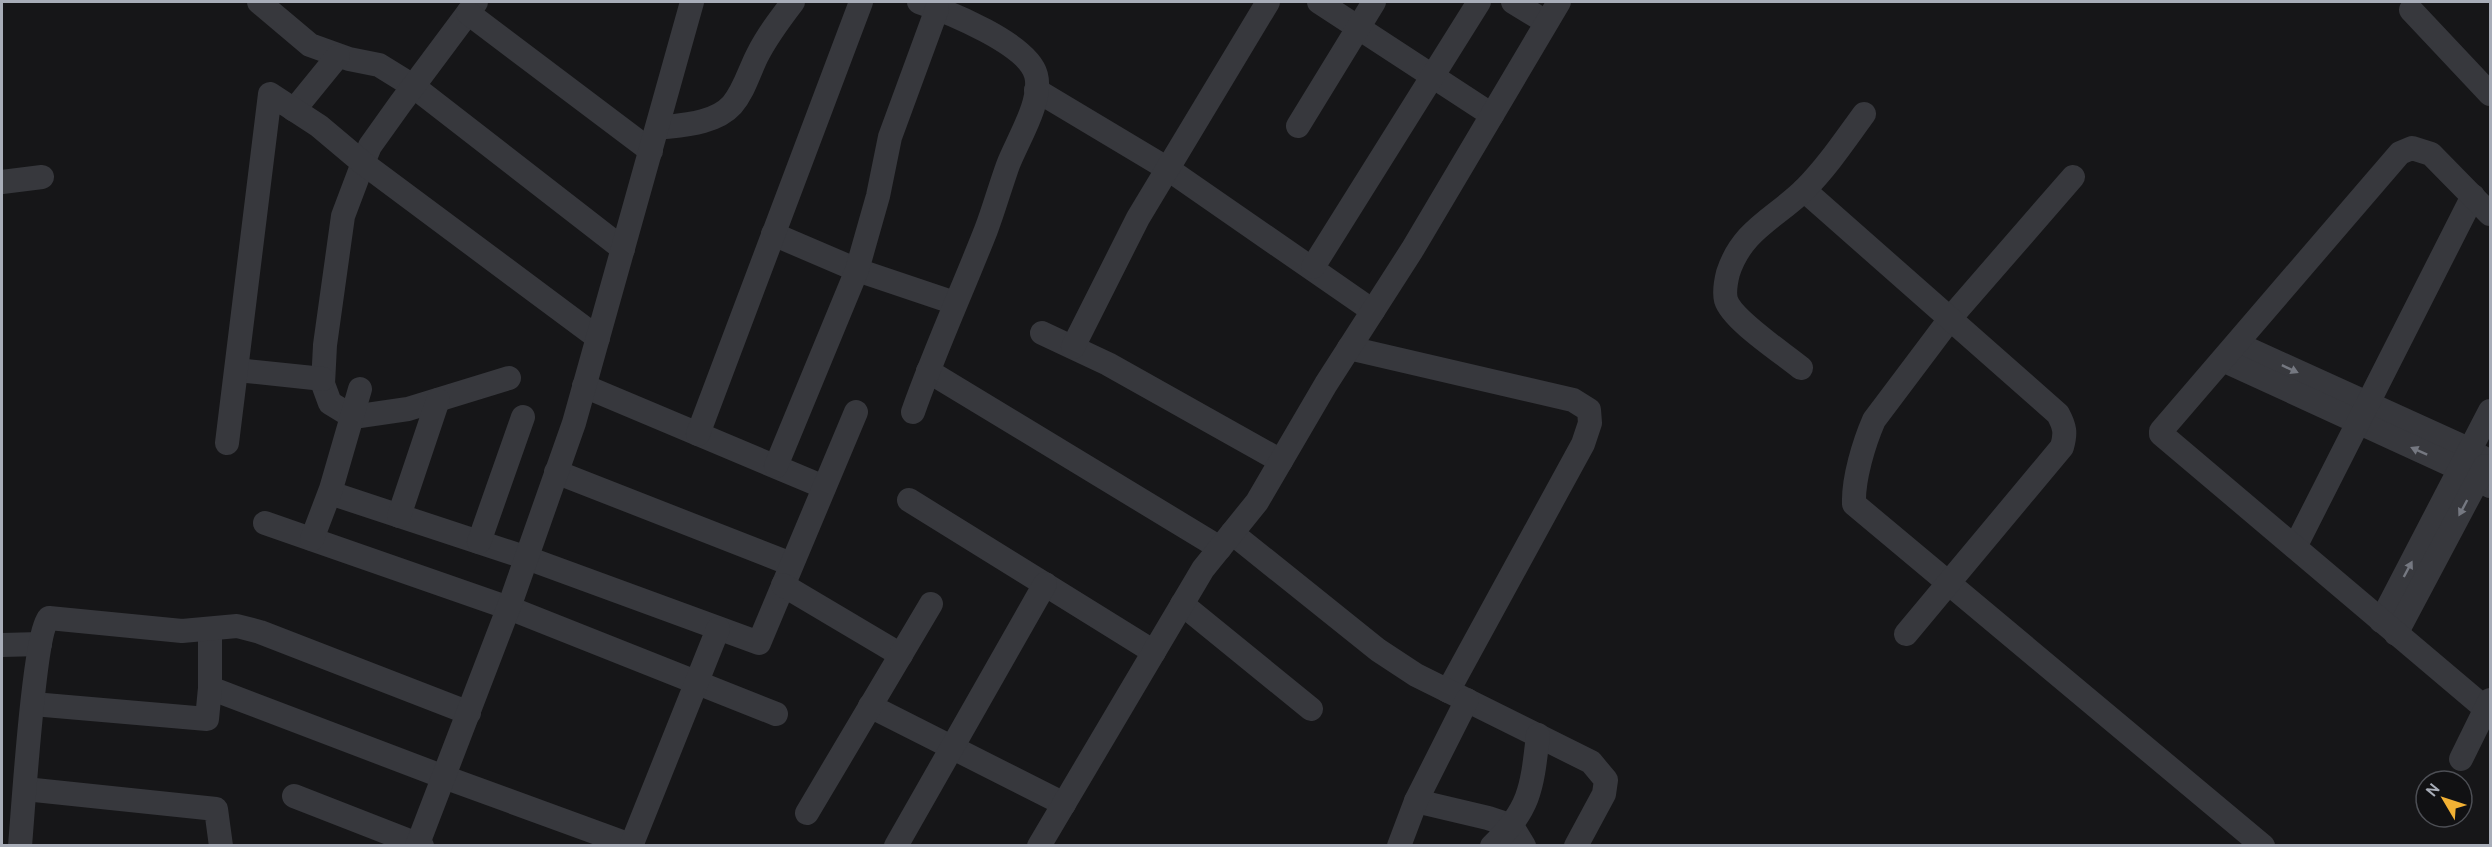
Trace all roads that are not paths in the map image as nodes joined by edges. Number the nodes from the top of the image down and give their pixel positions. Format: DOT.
graph roads {
  1 [pos="259,2"];
  2 [pos="692,2"];
  3 [pos="793,2"];
  4 [pos="861,2"];
  5 [pos="1268,2"];
  6 [pos="1319,2"];
  7 [pos="1374,2"];
  8 [pos="1479,2"];
  9 [pos="1513,2"];
  10 [pos="1559,2"];
  11 [pos="928,5"];
  12 [pos="472,7"];
  13 [pos="2411,10"];
  14 [pos="1546,22"];
  15 [pos="1358,27"];
  16 [pos="338,56"];
  17 [pos="1433,76"];
  18 [pos="413,86"];
  19 [pos="1036,90"];
  20 [pos="2490,94"];
  21 [pos="294,110"];
  22 [pos="1864,114"];
  23 [pos="1492,115"];
  24 [pos="1298,126"];
  25 [pos="655,140"];
  26 [pos="363,163"];
  27 [pos="1168,169"];
  28 [pos="42,177"];
  29 [pos="2073,177"];
  30 [pos="2,182"];
  31 [pos="1804,190"];
  32 [pos="2473,196"];
  33 [pos="2490,214"];
  34 [pos="773,234"];
  35 [pos="623,249"];
  36 [pos="1313,267"];
  37 [pos="857,270"];
  38 [pos="955,303"];
  39 [pos="1373,311"];
  40 [pos="1950,319"];
  41 [pos="1042,333"];
  42 [pos="598,338"];
  43 [pos="1072,347"];
  44 [pos="1349,348"];
  45 [pos="2230,352"];
  46 [pos="1801,368"];
  47 [pos="237,370"];
  48 [pos="928,371"];
  49 [pos="509,378"];
  50 [pos="323,379"];
  51 [pos="584,386"];
  52 [pos="360,389"];
  53 [pos="438,400"];
  54 [pos="2490,411"];
  55 [pos="856,412"];
  56 [pos="914,412"];
  57 [pos="2362,413"];
  58 [pos="352,417"];
  59 [pos="523,417"];
  60 [pos="698,434"];
  61 [pos="227,444"];
  62 [pos="1281,461"];
  63 [pos="776,466"];
  64 [pos="2481,466"];
  65 [pos="556,472"];
  66 [pos="824,487"];
  67 [pos="330,493"];
  68 [pos="909,500"];
  69 [pos="399,516"];
  70 [pos="265,522"];
  71 [pos="312,539"];
  72 [pos="1226,540"];
  73 [pos="479,542"];
  74 [pos="2295,547"];
  75 [pos="527,558"];
  76 [pos="787,574"];
  77 [pos="1045,584"];
  78 [pos="1950,584"];
  79 [pos="930,604"];
  80 [pos="1182,604"];
  81 [pos="509,608"];
  82 [pos="2389,628"];
  83 [pos="210,629"];
  84 [pos="718,629"];
  85 [pos="1906,634"];
  86 [pos="40,644"];
  87 [pos="2,645"];
  88 [pos="1154,651"];
  89 [pos="901,655"];
  90 [pos="697,682"];
  91 [pos="210,688"];
  92 [pos="1457,695"];
  93 [pos="33,704"];
  94 [pos="2488,704"];
  95 [pos="870,706"];
  96 [pos="1311,709"];
  97 [pos="469,713"];
  98 [pos="776,714"];
  99 [pos="1538,735"];
  100 [pos="951,747"];
  101 [pos="2461,759"];
  102 [pos="444,777"];
  103 [pos="25,789"];
  104 [pos="294,796"];
  105 [pos="1416,801"];
  106 [pos="1064,804"];
  107 [pos="807,813"];
  108 [pos="1518,836"];
  109 [pos="419,845"];
  110 [pos="631,845"];
  111 [pos="20,846"];
  112 [pos="221,846"];
  113 [pos="896,846"];
  114 [pos="1039,846"];
  115 [pos="1399,846"];
  116 [pos="1492,846"];
  117 [pos="1576,846"];
  118 [pos="2263,846"];
  1 -- 16 [label="street"];
  2 -- 25 [label="street"];
  3 -- 25 [label="street"];
  4 -- 34 [label="street"];
  5 -- 27 [label="street"];
  6 -- 15 [label="street"];
  7 -- 15 [label="street"];
  8 -- 17 [label="street"];
  9 -- 14 [label="street"];
  10 -- 14 [label="street"];
  11 -- 19 [label="street"];
  11 -- 37 [label="street"];
  12 -- 18 [label="street"];
  12 -- 25 [label="street"];
  13 -- 20 [label="street"];
  14 -- 23 [label="street"];
  15 -- 17 [label="street"];
  15 -- 24 [label="street"];
  16 -- 18 [label="street"];
  16 -- 21 [label="street"];
  17 -- 23 [label="street"];
  17 -- 36 [label="street"];
  18 -- 26 [label="street"];
  18 -- 35 [label="street"];
  19 -- 27 [label="street"];
  19 -- 38 [label="street"];
  21 -- 26 [label="street"];
  21 -- 47 [label="street"];
  22 -- 31 [label="street"];
  23 -- 39 [label="street"];
  25 -- 35 [label="street"];
  26 -- 42 [label="street"];
  26 -- 50 [label="street"];
  27 -- 36 [label="street"];
  27 -- 43 [label="street"];
  28 -- 30 [label="street"];
  29 -- 40 [label="street"];
  31 -- 40 [label="street"];
  31 -- 46 [label="street"];
  32 -- 33 [label="street"];
  32 -- 45 [label="street"];
  32 -- 57 [label="street"];
  34 -- 37 [label="street"];
  34 -- 60 [label="street"];
  35 -- 42 [label="street"];
  36 -- 39 [label="street"];
  37 -- 38 [label="street"];
  37 -- 63 [label="street"];
  38 -- 48 [label="street"];
  39 -- 44 [label="street"];
  40 -- 78 [label="street"];
  40 -- 78 [label="street"];
  41 -- 43 [label="street"];
  42 -- 51 [label="street"];
  43 -- 62 [label="street"];
  44 -- 62 [label="street"];
  44 -- 92 [label="street"];
  45 -- 57 [label="street"];
  45 -- 74 [label="street"];
  47 -- 50 [label="street"];
  47 -- 61 [label="street"];
  48 -- 56 [label="street"];
  48 -- 72 [label="street"];
  49 -- 53 [label="street"];
  50 -- 58 [label="street"];
  51 -- 60 [label="street"];
  51 -- 65 [label="street"];
  52 -- 58 [label="street"];
  53 -- 58 [label="street"];
  53 -- 69 [label="street"];
  54 -- 64 [label="street"];
  55 -- 66 [label="street"];
  57 -- 64 [label="street"];
  57 -- 74 [label="street"];
  58 -- 67 [label="street"];
  59 -- 73 [label="street"];
  60 -- 63 [label="street"];
  62 -- 72 [label="street"];
  63 -- 66 [label="street"];
  64 -- 82 [label="street"];
  65 -- 75 [label="street"];
  65 -- 76 [label="street"];
  66 -- 76 [label="street"];
  67 -- 69 [label="street"];
  67 -- 71 [label="street"];
  68 -- 77 [label="street"];
  69 -- 73 [label="street"];
  70 -- 71 [label="street"];
  71 -- 81 [label="street"];
  72 -- 80 [label="street"];
  72 -- 92 [label="street"];
  73 -- 75 [label="street"];
  74 -- 82 [label="street"];
  75 -- 81 [label="street"];
  75 -- 84 [label="street"];
  76 -- 84 [label="street"];
  76 -- 89 [label="street"];
  77 -- 88 [label="street"];
  77 -- 100 [label="street"];
  78 -- 85 [label="street"];
  78 -- 118 [label="street"];
  79 -- 89 [label="street"];
  80 -- 88 [label="street"];
  80 -- 96 [label="street"];
  81 -- 90 [label="street"];
  81 -- 97 [label="street"];
  82 -- 94 [label="street"];
  83 -- 86 [label="street"];
  83 -- 91 [label="street"];
  83 -- 97 [label="street"];
  84 -- 90 [label="street"];
  86 -- 87 [label="street"];
  86 -- 93 [label="street"];
  88 -- 106 [label="street"];
  89 -- 95 [label="street"];
  90 -- 98 [label="street"];
  90 -- 110 [label="street"];
  91 -- 93 [label="street"];
  91 -- 102 [label="street"];
  92 -- 99 [label="street"];
  92 -- 105 [label="street"];
  93 -- 103 [label="street"];
  94 -- 101 [label="street"];
  95 -- 100 [label="street"];
  95 -- 107 [label="street"];
  97 -- 102 [label="street"];
  99 -- 108 [label="street"];
  99 -- 117 [label="street"];
  100 -- 106 [label="street"];
  100 -- 113 [label="street"];
  102 -- 109 [label="street"];
  102 -- 110 [label="street"];
  103 -- 111 [label="street"];
  103 -- 112 [label="street"];
  104 -- 109 [label="street"];
  105 -- 108 [label="street"];
  105 -- 115 [label="street"];
  106 -- 114 [label="street"];
  108 -- 116 [label="street"];
}
